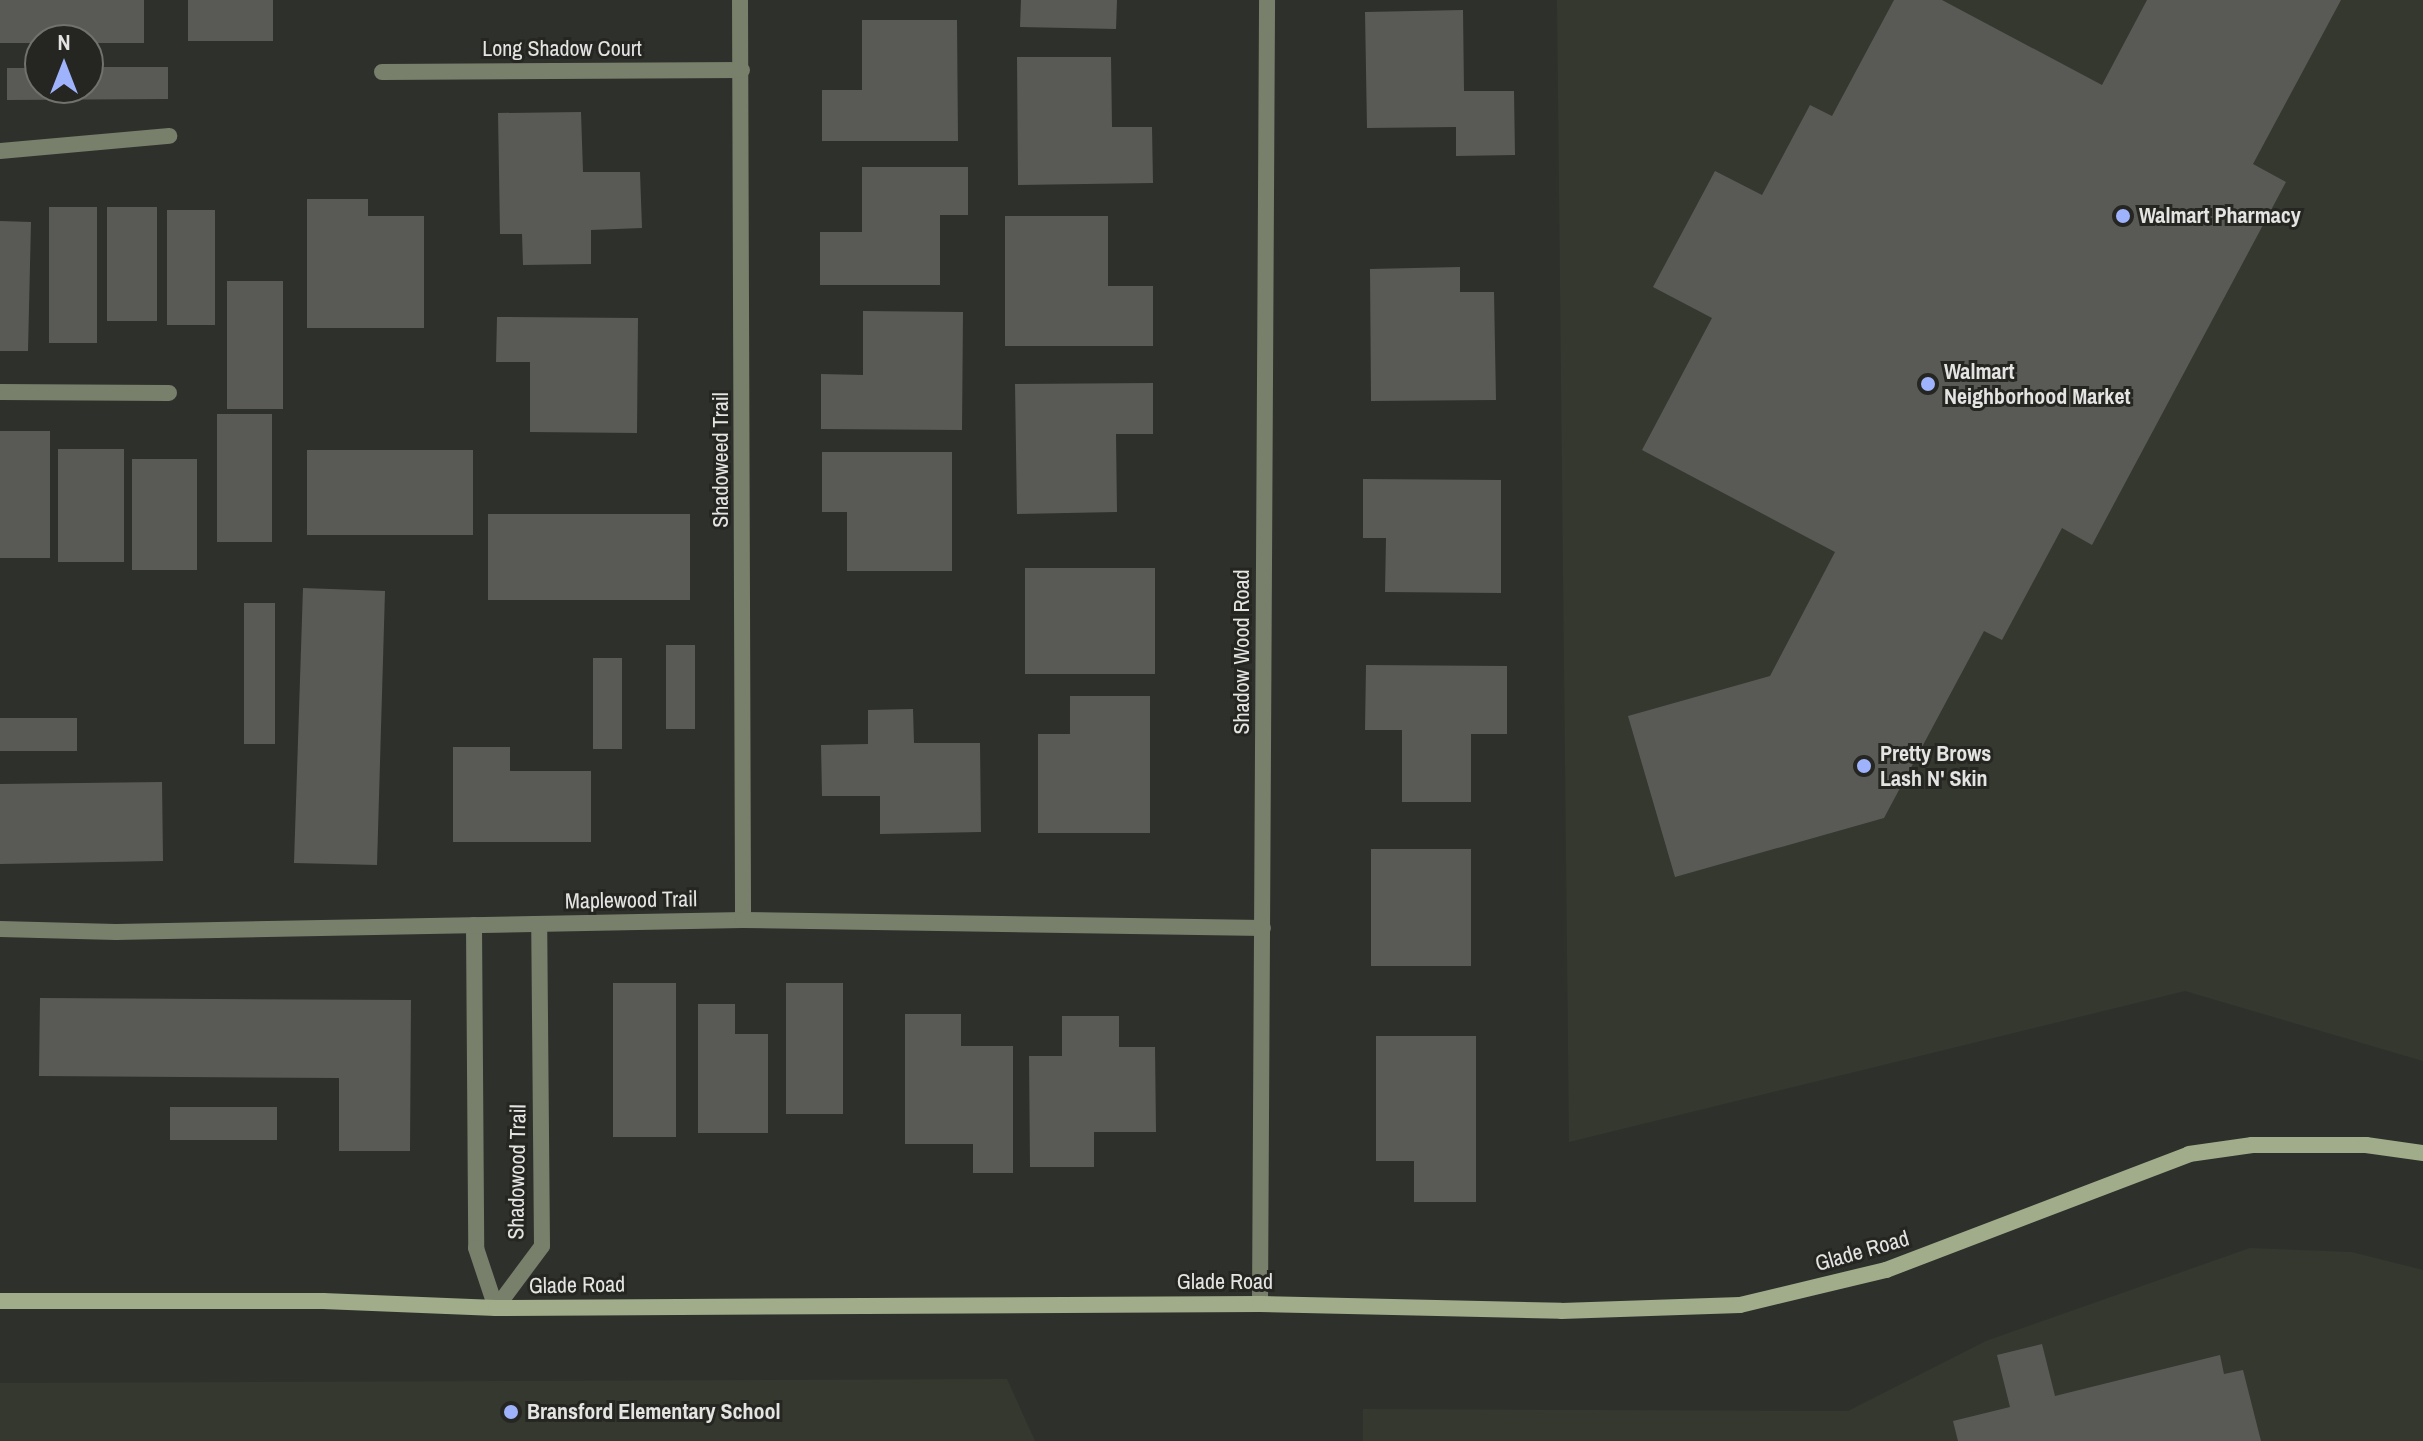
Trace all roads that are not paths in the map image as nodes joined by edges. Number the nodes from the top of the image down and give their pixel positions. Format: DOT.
graph roads {
  1 [pos="740,0"];
  2 [pos="1267,0"];
  3 [pos="742,70"];
  4 [pos="382,72"];
  5 [pos="169,136"];
  6 [pos="0,151"];
  7 [pos="0,392"];
  8 [pos="169,393"];
  9 [pos="743,920"];
  10 [pos="539,924"];
  11 [pos="474,925"];
  12 [pos="1263,928"];
  13 [pos="0,929"];
  14 [pos="2423,1153"];
  15 [pos="0,1301"];
  16 [pos="1260,1304"];
  17 [pos="496,1308"];
  1 -- 3 [label="street, Shadoweed Trail"];
  2 -- 12 [label="street, Shadow Wood Road"];
  3 -- 4 [label="street, Long Shadow Court"];
  3 -- 9 [label="street, Shadoweed Trail"];
  5 -- 6 [label="street"];
  7 -- 8 [label="street"];
  9 -- 10 [label="street, Maplewood Trail"];
  9 -- 12 [label="street, Maplewood Trail"];
  10 -- 11 [label="street, Maplewood Trail"];
  10 -- 17 [label="street, Shadowood Trail"];
  11 -- 13 [label="street, Maplewood Trail"];
  11 -- 17 [label="street, Shadowood Trail"];
  12 -- 16 [label="street, Shadow Wood Road"];
  14 -- 16 [label="main road, Glade Road"];
  15 -- 17 [label="main road, Glade Road"];
  16 -- 17 [label="main road, Glade Road"];
}
